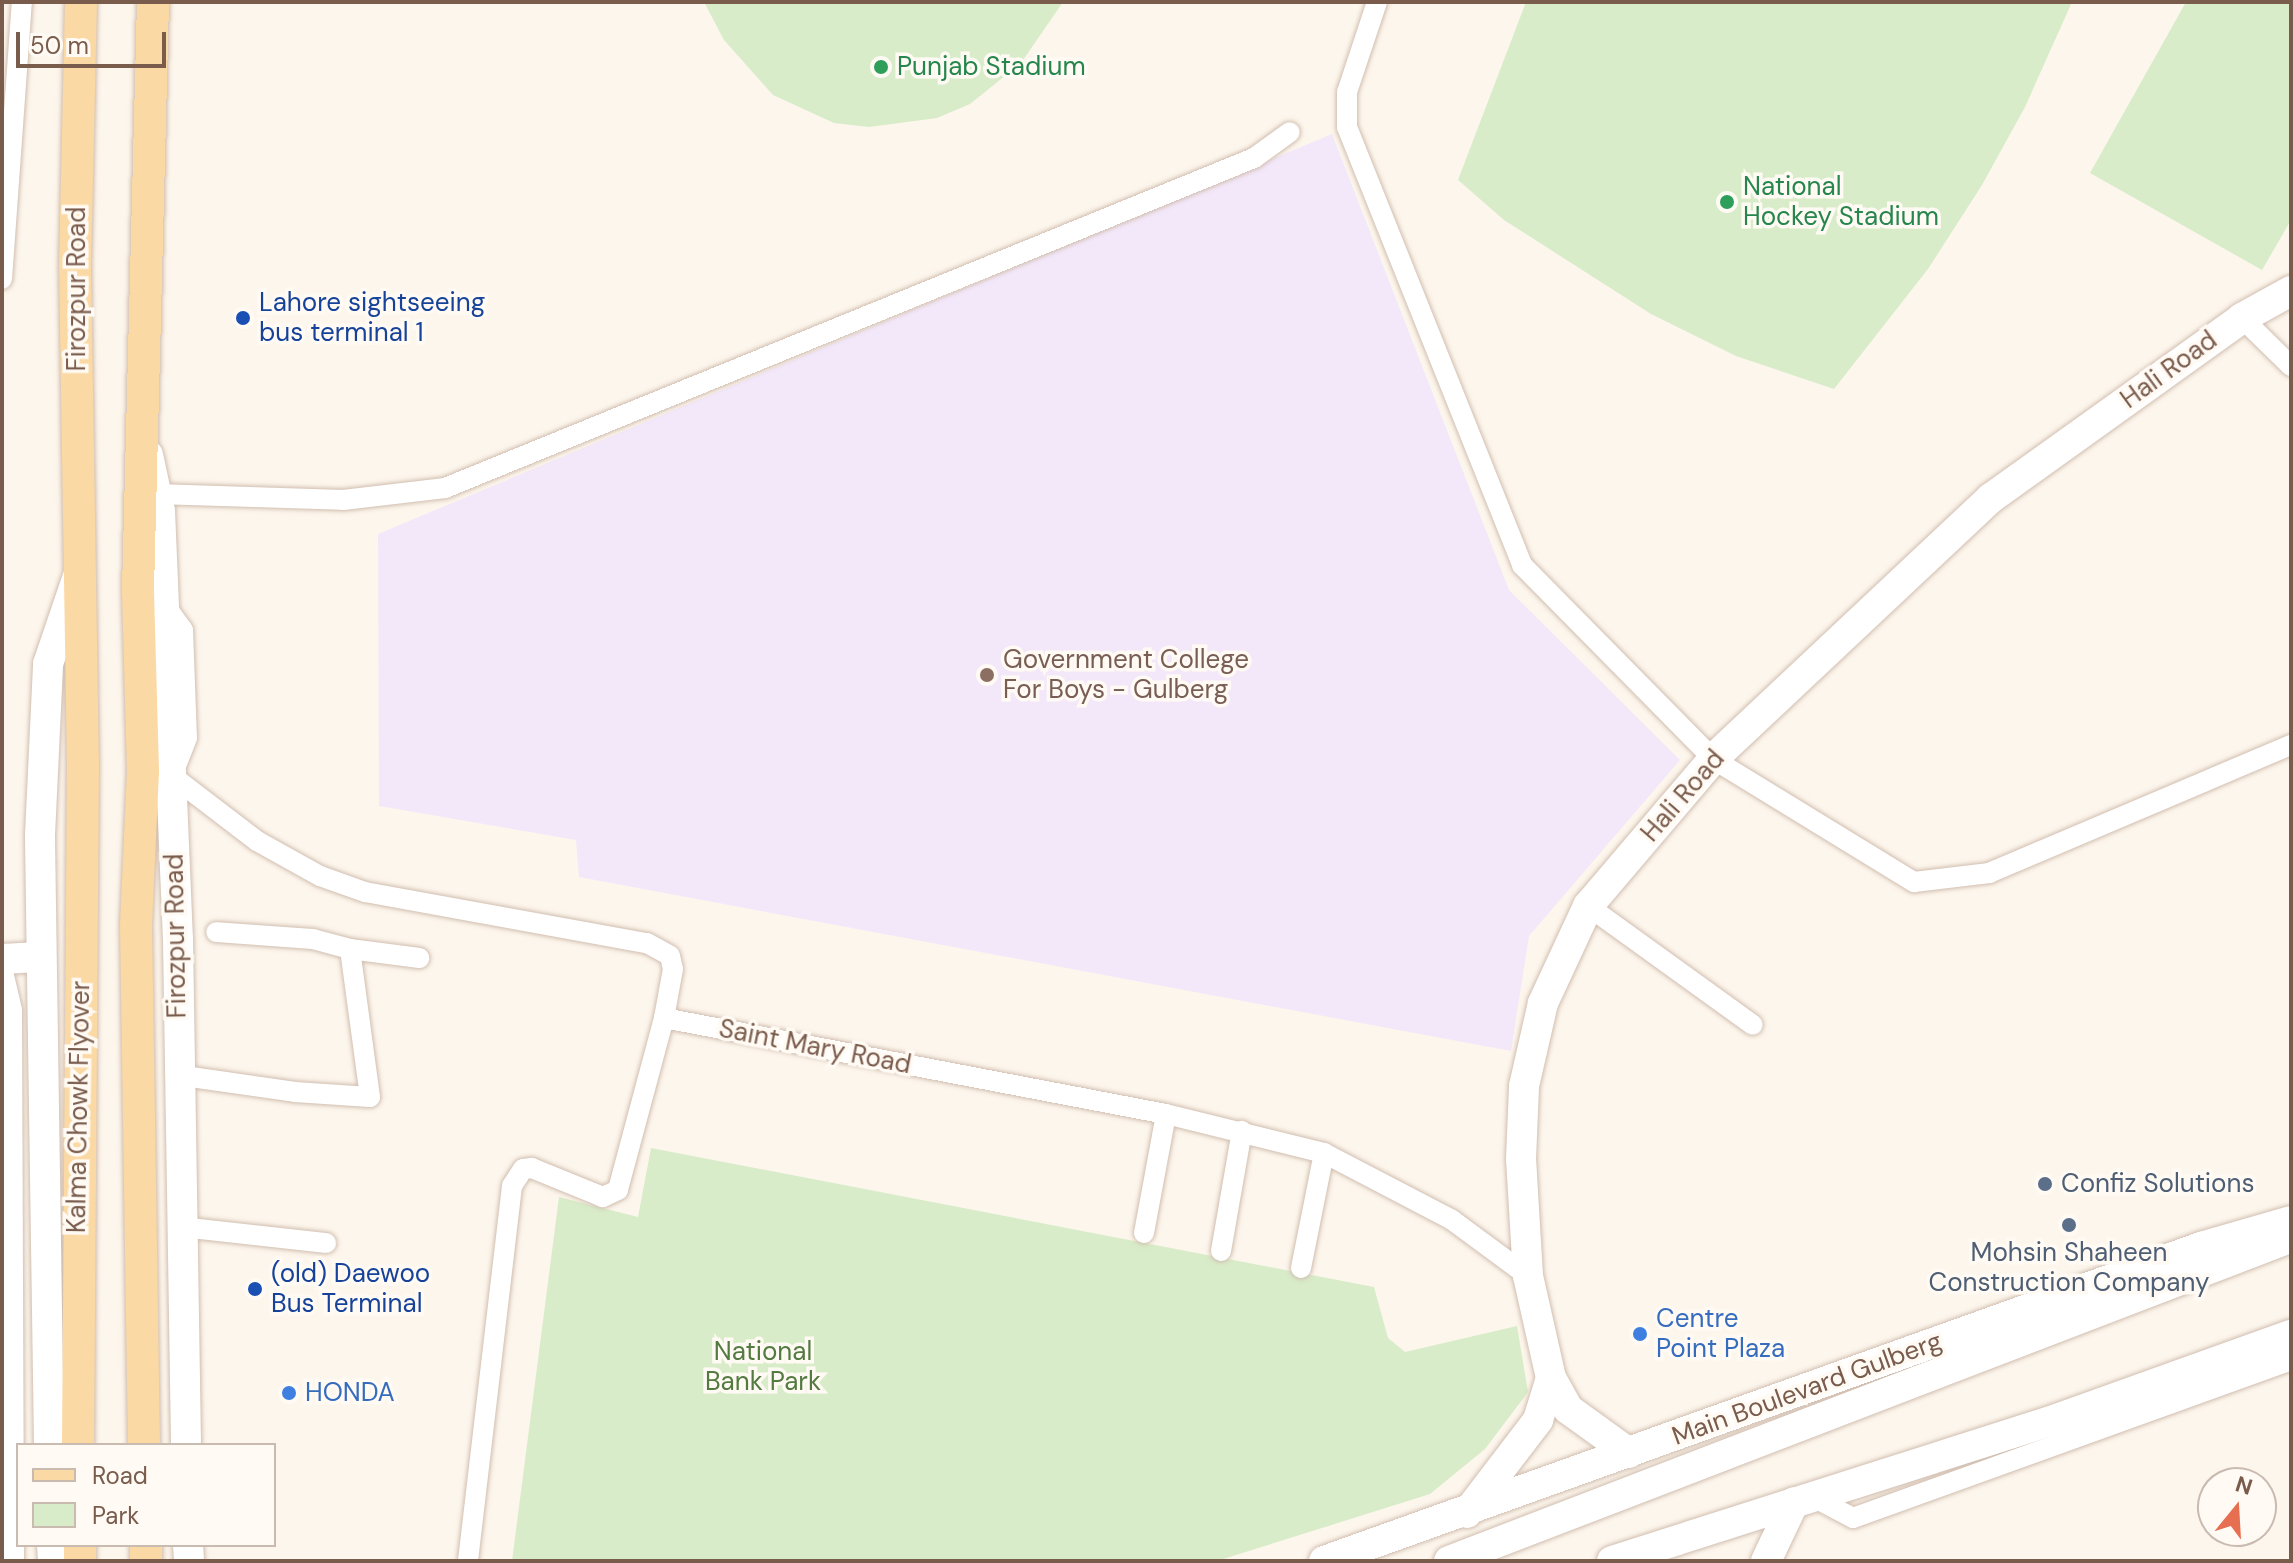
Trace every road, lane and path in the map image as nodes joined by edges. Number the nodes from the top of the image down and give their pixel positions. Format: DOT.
graph roads {
  1 [pos="22,2"];
  2 [pos="81,2"];
  3 [pos="153,2"];
  4 [pos="1377,2"];
  5 [pos="1290,132"];
  6 [pos="3,271"];
  7 [pos="2291,291"];
  8 [pos="2242,318"];
  9 [pos="2291,366"];
  10 [pos="142,430"];
  11 [pos="156,494"];
  12 [pos="78,575"];
  13 [pos="2291,745"];
  14 [pos="1713,759"];
  15 [pos="83,768"];
  16 [pos="157,773"];
  17 [pos="1588,906"];
  18 [pos="216,932"];
  19 [pos="350,949"];
  20 [pos="38,957"];
  21 [pos="419,958"];
  22 [pos="2,959"];
  23 [pos="2,967"];
  24 [pos="664,1018"];
  25 [pos="1753,1025"];
  26 [pos="177,1075"];
  27 [pos="1166,1114"];
  28 [pos="8,1125"];
  29 [pos="1242,1131"];
  30 [pos="1324,1153"];
  31 [pos="2291,1221"];
  32 [pos="181,1227"];
  33 [pos="1144,1233"];
  34 [pos="2291,1237"];
  35 [pos="326,1243"];
  36 [pos="1221,1251"];
  37 [pos="1301,1268"];
  38 [pos="1528,1276"];
  39 [pos="2291,1335"];
  40 [pos="2291,1360"];
  41 [pos="1551,1378"];
  42 [pos="49,1443"];
  43 [pos="78,1443"];
  44 [pos="144,1443"];
  45 [pos="186,1443"];
  46 [pos="1629,1453"];
  47 [pos="1803,1499"];
  48 [pos="1467,1513"];
  49 [pos="14,1561"];
  50 [pos="468,1561"];
  51 [pos="1324,1561"];
  52 [pos="1449,1561"];
  53 [pos="1612,1561"];
  54 [pos="1766,1561"];
  1 -- 6 [label="street"];
  2 -- 12 [label="main road, Firozpur Road"];
  3 -- 10 [label="main road, Firozpur Road"];
  4 -- 14 [label="street"];
  5 -- 11 [label="street"];
  7 -- 8 [label="main road, Hali Road"];
  8 -- 9 [label="street"];
  8 -- 14 [label="main road, Hali Road"];
  10 -- 11 [label="main road, Firozpur Road"];
  10 -- 16 [label="main road, Firozpur Road"];
  11 -- 16 [label="main road, Firozpur Road"];
  12 -- 15 [label="main road, Firozpur Road"];
  12 -- 20 [label="main road, Firozpur Road"];
  13 -- 14 [label="street"];
  14 -- 17 [label="main road, Hali Road"];
  15 -- 43 [label="main road, Kalma Chowk Flyover"];
  16 -- 24 [label="street"];
  16 -- 26 [label="main road, Firozpur Road"];
  16 -- 44 [label="main road"];
  17 -- 25 [label="street"];
  17 -- 38 [label="main road, Hali Road"];
  18 -- 19 [label="street"];
  19 -- 21 [label="street"];
  19 -- 26 [label="street"];
  20 -- 22 [label="main road"];
  20 -- 42 [label="main road, Firozpur Road"];
  23 -- 28 [label="street"];
  24 -- 27 [label="street, Saint Mary Road"];
  24 -- 50 [label="street"];
  26 -- 32 [label="main road, Firozpur Road"];
  27 -- 29 [label="street, Saint Mary Road"];
  27 -- 33 [label="street"];
  28 -- 49 [label="street"];
  29 -- 30 [label="street, Saint Mary Road"];
  29 -- 36 [label="street"];
  30 -- 37 [label="street"];
  30 -- 38 [label="street, Saint Mary Road"];
  31 -- 46 [label="main road, Main Boulevard Gulberg"];
  32 -- 35 [label="street"];
  32 -- 45 [label="main road, Firozpur Road"];
  34 -- 52 [label="main road"];
  38 -- 41 [label="main road, Hali Road"];
  39 -- 47 [label="main road"];
  40 -- 47 [label="street"];
  41 -- 46 [label="main road"];
  41 -- 48 [label="main road, Hali Road"];
  46 -- 48 [label="main road, Main Boulevard Gulberg"];
  47 -- 53 [label="main road"];
  47 -- 54 [label="main road"];
  48 -- 51 [label="main road, Main Boulevard Gulberg"];
}
